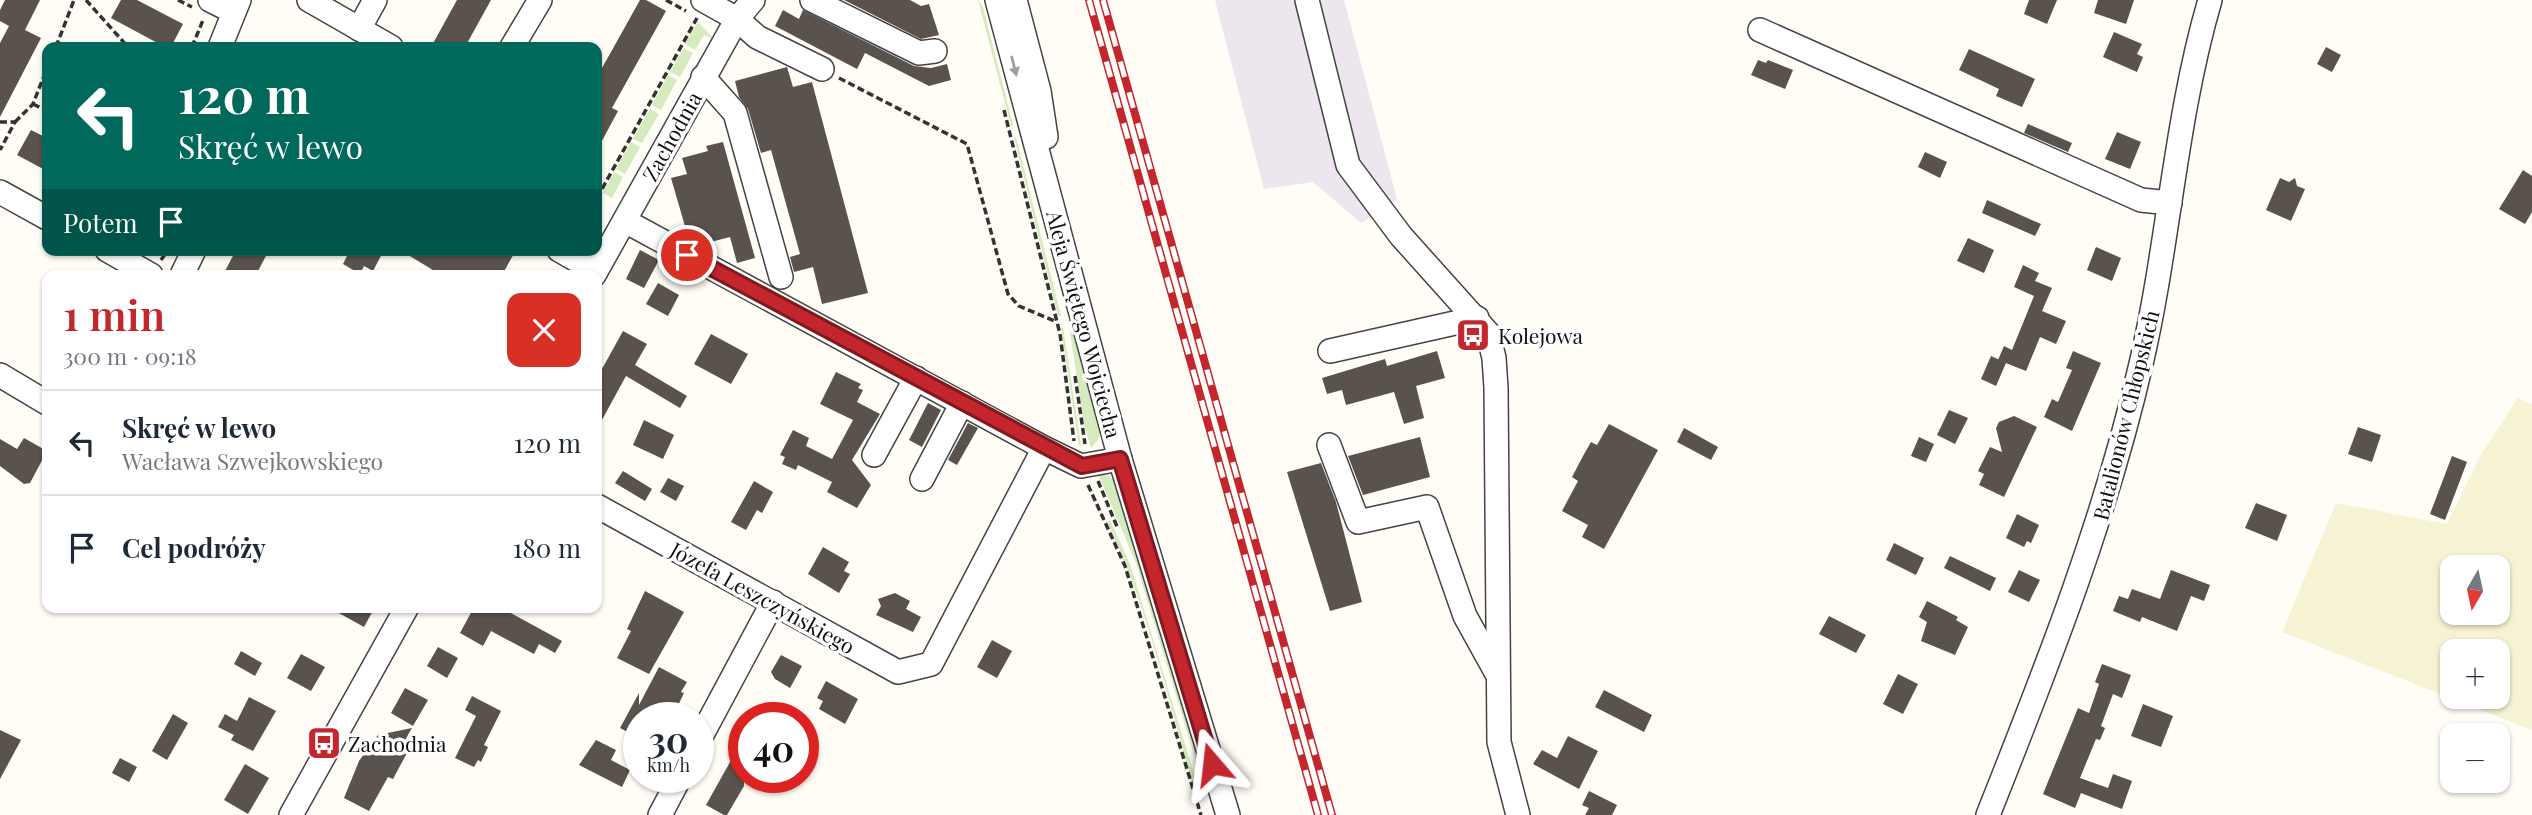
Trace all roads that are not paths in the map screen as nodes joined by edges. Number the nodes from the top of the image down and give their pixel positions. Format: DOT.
graph roads {
  1 [pos="309,0"];
  2 [pos="375,0"];
  3 [pos="540,0"];
  4 [pos="703,0"];
  5 [pos="753,0"];
  6 [pos="813,0"];
  7 [pos="997,0"];
  8 [pos="1015,0"];
  9 [pos="1307,0"];
  10 [pos="2210,0"];
  11 [pos="235,5"];
  12 [pos="204,8"];
  13 [pos="737,19"];
  14 [pos="359,29"];
  15 [pos="1760,30"];
  16 [pos="222,42"];
  17 [pos="382,42"];
  18 [pos="515,42"];
  19 [pos="935,51"];
  20 [pos="822,69"];
  21 [pos="703,78"];
  22 [pos="0,192"];
  23 [pos="1051,195"];
  24 [pos="2170,203"];
  25 [pos="42,215"];
  26 [pos="625,221"];
  27 [pos="118,256"];
  28 [pos="568,256"];
  29 [pos="142,270"];
  30 [pos="590,270"];
  31 [pos="597,270"];
  32 [pos="781,277"];
  33 [pos="1477,318"];
  34 [pos="1330,351"];
  35 [pos="0,375"];
  36 [pos="916,378"];
  37 [pos="42,399"];
  38 [pos="962,403"];
  39 [pos="1329,445"];
  40 [pos="1044,448"];
  41 [pos="874,455"];
  42 [pos="1120,459"];
  43 [pos="922,479"];
  44 [pos="602,509"];
  45 [pos="773,602"];
  46 [pos="404,613"];
  47 [pos="1498,675"];
  48 [pos="714,712"];
  49 [pos="672,793"];
  50 [pos="291,815"];
  51 [pos="660,815"];
  52 [pos="1228,815"];
  53 [pos="1518,815"];
  54 [pos="1988,815"];
  1 -- 14 [label="street"];
  2 -- 14 [label="street"];
  3 -- 18 [label="street"];
  4 -- 13 [label="street"];
  5 -- 13 [label="street, Zachodnia"];
  6 -- 19 [label="street"];
  7 -- 23 [label="street, Aleja Świętego Wojciecha, one-way"];
  8 -- 23 [label="street, Aleja Świętego Wojciecha"];
  9 -- 33 [label="street"];
  10 -- 24 [label="street, Batalionów Chłopskich"];
  11 -- 12 [label="street"];
  11 -- 16 [label="street"];
  13 -- 20 [label="street"];
  13 -- 21 [label="street, Zachodnia"];
  14 -- 17 [label="street"];
  15 -- 24 [label="street"];
  21 -- 26 [label="street, Zachodnia"];
  21 -- 32 [label="street"];
  22 -- 25 [label="street"];
  23 -- 42 [label="street, Aleja Świętego Wojciecha"];
  24 -- 54 [label="street, Batalionów Chłopskich"];
  26 -- 31 [label="street, Zachodnia"];
  26 -- 36 [label="street"];
  27 -- 29 [label="street"];
  28 -- 30 [label="street"];
  33 -- 34 [label="street"];
  33 -- 47 [label="street"];
  35 -- 37 [label="street"];
  36 -- 38 [label="street"];
  36 -- 41 [label="street"];
  38 -- 40 [label="street"];
  38 -- 43 [label="street"];
  39 -- 47 [label="street"];
  40 -- 42 [label="street"];
  40 -- 45 [label="street, Józefa Leszczyńskiego"];
  42 -- 52 [label="street, Aleja Świętego Wojciecha"];
  44 -- 45 [label="street, Józefa Leszczyńskiego"];
  45 -- 48 [label="street"];
  46 -- 50 [label="street"];
  47 -- 53 [label="street"];
  49 -- 51 [label="street"];
}
